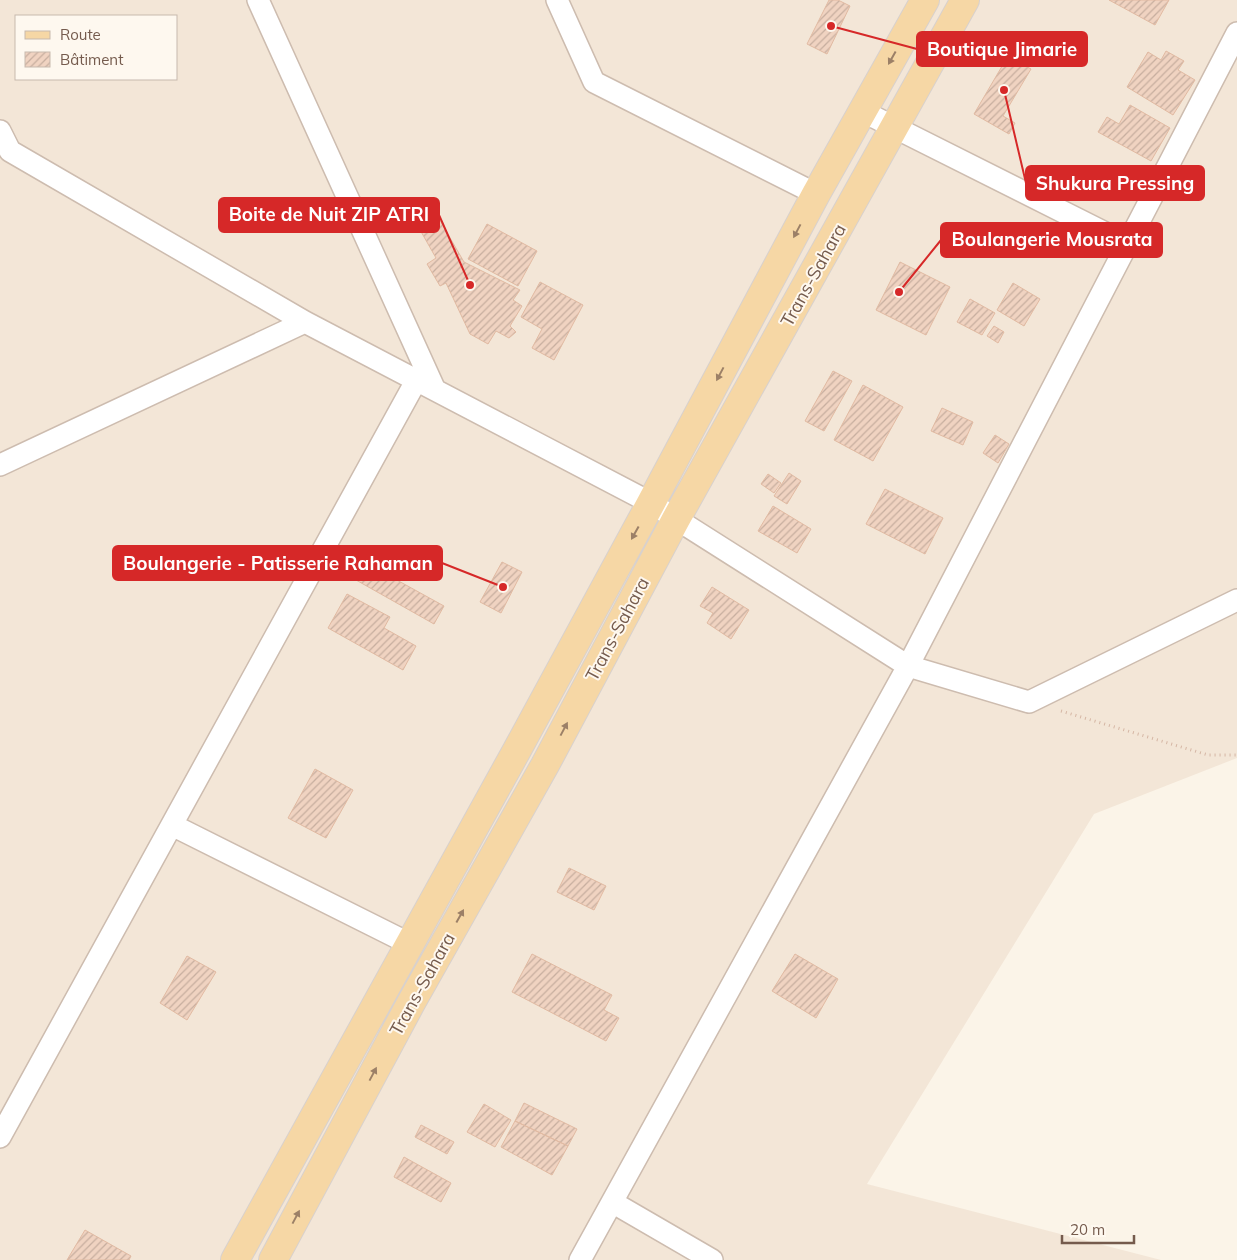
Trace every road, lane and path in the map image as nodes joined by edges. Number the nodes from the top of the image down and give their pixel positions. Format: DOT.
graph roads {
  1 [pos="258,0"];
  2 [pos="557,0"];
  3 [pos="925,0"];
  4 [pos="965,0"];
  5 [pos="1237,32"];
  6 [pos="1231,55"];
  7 [pos="862,111"];
  8 [pos="895,127"];
  9 [pos="0,131"];
  10 [pos="5,154"];
  11 [pos="816,194"];
  12 [pos="1127,244"];
  13 [pos="305,322"];
  14 [pos="416,381"];
  15 [pos="435,390"];
  16 [pos="0,465"];
  17 [pos="651,503"];
  18 [pos="676,519"];
  19 [pos="1237,600"];
  20 [pos="908,666"];
  21 [pos="1029,702"];
  22 [pos="518,750"];
  23 [pos="1237,756"];
  24 [pos="545,765"];
  25 [pos="172,825"];
  26 [pos="410,944"];
  27 [pos="386,988"];
  28 [pos="411,1003"];
  29 [pos="0,1137"];
  30 [pos="612,1202"];
  31 [pos="235,1260"];
  32 [pos="272,1260"];
  33 [pos="580,1260"];
  34 [pos="712,1260"];
  1 -- 15 [label="street"];
  2 -- 11 [label="street"];
  3 -- 7 [label="main road, Trans-Sahara, one-way"];
  4 -- 8 [label="main road, Trans-Sahara"];
  5 -- 6 [label="street"];
  6 -- 12 [label="street"];
  7 -- 8 [label="street"];
  7 -- 11 [label="main road, Trans-Sahara"];
  8 -- 12 [label="street"];
  8 -- 18 [label="main road, Trans-Sahara"];
  9 -- 10 [label="street"];
  10 -- 13 [label="street"];
  11 -- 17 [label="main road, Trans-Sahara, one-way"];
  12 -- 20 [label="street"];
  13 -- 14 [label="street"];
  13 -- 16 [label="street"];
  14 -- 15 [label="street"];
  14 -- 25 [label="street"];
  15 -- 17 [label="street"];
  17 -- 18 [label="street"];
  17 -- 22 [label="main road, Trans-Sahara, one-way"];
  18 -- 20 [label="street"];
  24 -- 18 [label="main road, Trans-Sahara, one-way"];
  19 -- 21 [label="street"];
  20 -- 21 [label="street"];
  20 -- 30 [label="street"];
  21 -- 23 [label="path"];
  22 -- 24 [label="main road"];
  22 -- 26 [label="main road, Trans-Sahara"];
  28 -- 24 [label="main road, Trans-Sahara, one-way"];
  25 -- 26 [label="street"];
  25 -- 29 [label="street"];
  26 -- 27 [label="main road, Trans-Sahara"];
  27 -- 28 [label="main road"];
  27 -- 31 [label="main road, Trans-Sahara"];
  32 -- 28 [label="main road, Trans-Sahara, one-way"];
  30 -- 33 [label="street"];
  30 -- 34 [label="street"];
}
